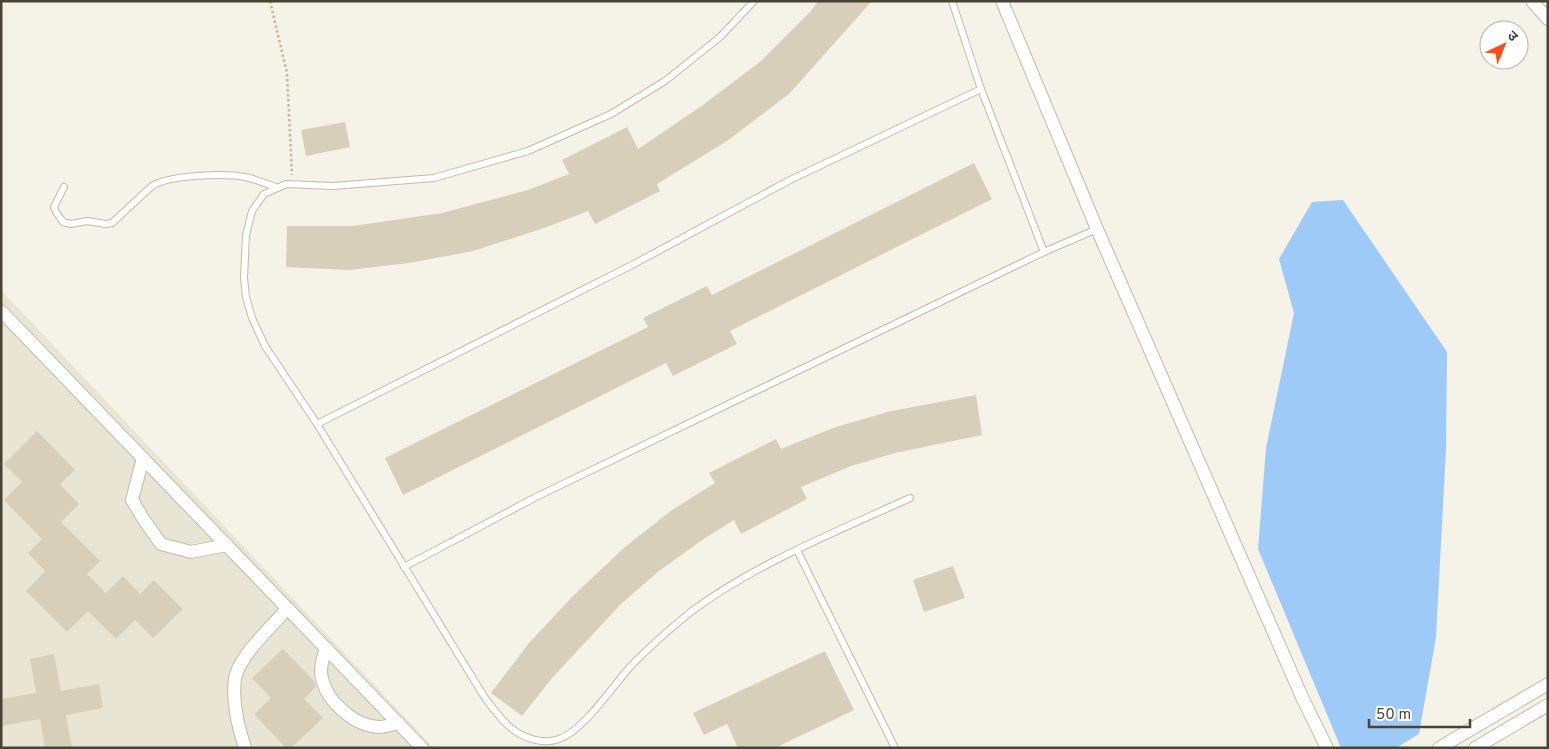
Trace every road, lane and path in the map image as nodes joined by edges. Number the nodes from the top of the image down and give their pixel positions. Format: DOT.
graph roads {
  1 [pos="270,1"];
  2 [pos="754,1"];
  3 [pos="952,1"];
  4 [pos="1002,1"];
  5 [pos="1532,1"];
  6 [pos="1548,20"];
  7 [pos="980,89"];
  8 [pos="286,184"];
  9 [pos="64,187"];
  10 [pos="278,188"];
  11 [pos="1097,229"];
  12 [pos="1044,252"];
  13 [pos="1,311"];
  14 [pos="317,424"];
  15 [pos="144,458"];
  16 [pos="910,498"];
  17 [pos="227,545"];
  18 [pos="797,550"];
  19 [pos="404,567"];
  20 [pos="288,608"];
  21 [pos="326,648"];
  22 [pos="1548,684"];
  23 [pos="1548,705"];
  24 [pos="399,723"];
  25 [pos="246,748"];
  26 [pos="422,748"];
  27 [pos="896,748"];
  28 [pos="1327,748"];
  29 [pos="1439,748"];
  30 [pos="1475,748"];
  1 -- 8 [label="path"];
  2 -- 8 [label="lane"];
  3 -- 7 [label="lane"];
  4 -- 11 [label="street"];
  5 -- 6 [label="street"];
  7 -- 12 [label="lane"];
  7 -- 14 [label="lane"];
  8 -- 10 [label="lane"];
  9 -- 10 [label="lane"];
  10 -- 14 [label="lane"];
  11 -- 12 [label="lane"];
  11 -- 28 [label="street"];
  12 -- 19 [label="lane"];
  13 -- 15 [label="street"];
  14 -- 19 [label="lane"];
  15 -- 17 [label="street"];
  15 -- 17 [label="street"];
  16 -- 18 [label="lane"];
  17 -- 20 [label="street"];
  18 -- 19 [label="lane"];
  18 -- 27 [label="lane"];
  20 -- 21 [label="street"];
  20 -- 25 [label="street"];
  21 -- 24 [label="street"];
  21 -- 24 [label="street"];
  22 -- 29 [label="street"];
  23 -- 30 [label="street"];
  24 -- 26 [label="street"];
}
